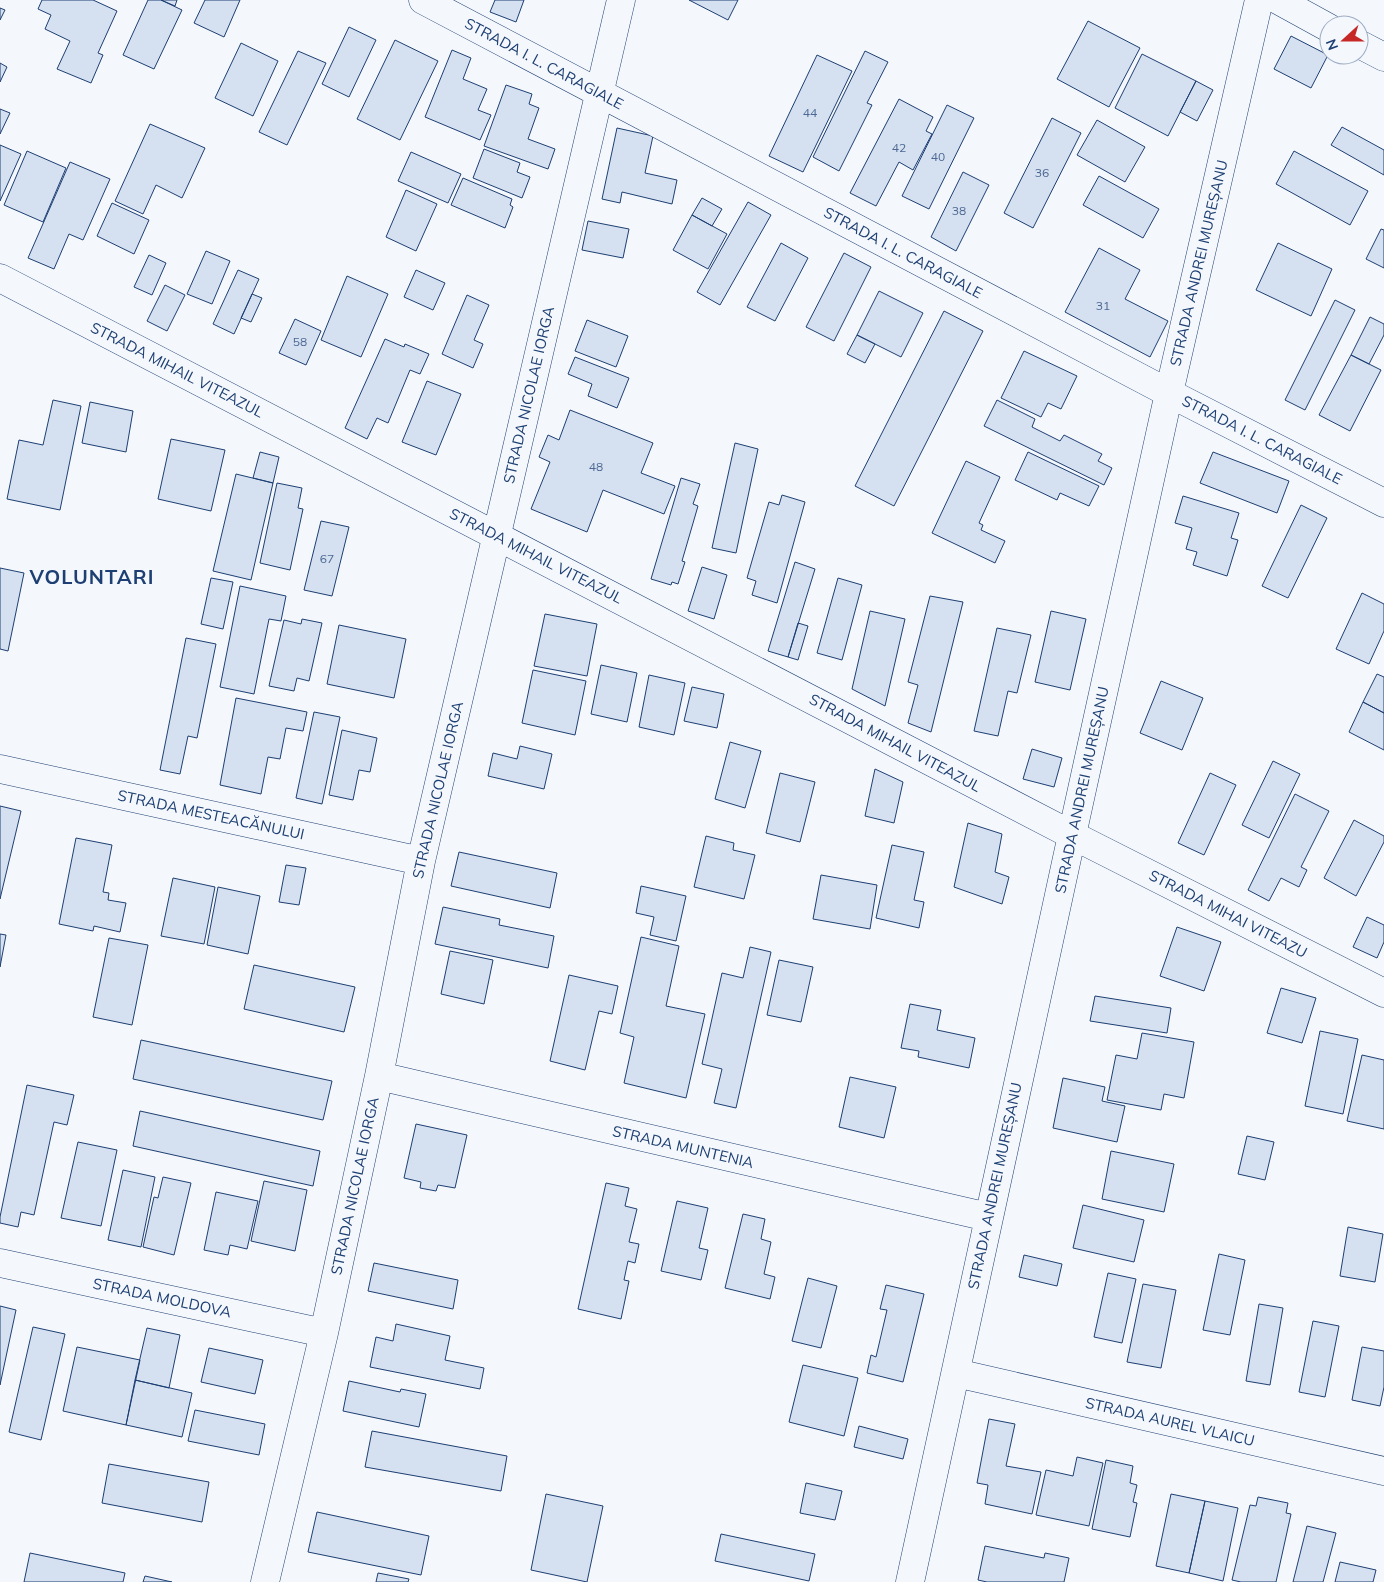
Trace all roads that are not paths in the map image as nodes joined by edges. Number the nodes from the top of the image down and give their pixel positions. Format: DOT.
graph roads {
  1 [pos="423,0"];
  2 [pos="621,0"];
  3 [pos="1259,0"];
  4 [pos="1278,0"];
  5 [pos="1319,23"];
  6 [pos="1369,49"];
  7 [pos="1384,57"];
  8 [pos="599,94"];
  9 [pos="0,278"];
  10 [pos="1170,393"];
  11 [pos="1384,503"];
  12 [pos="496,535"];
  13 [pos="0,769"];
  14 [pos="1072,835"];
  15 [pos="421,861"];
  16 [pos="1384,993"];
  17 [pos="378,1076"];
  18 [pos="988,1217"];
  19 [pos="0,1263"];
  20 [pos="324,1333"];
  21 [pos="956,1373"];
  22 [pos="1384,1471"];
  23 [pos="265,1582"];
  24 [pos="910,1582"];
  1 -- 8 [label="street, STRADA I. L. CARAGIALE"];
  2 -- 8 [label="street, STRADA NICOLAE IORGA"];
  3 -- 10 [label="street, STRADA ANDREI MUREȘANU"];
  4 -- 5 [label="street"];
  6 -- 7 [label="street"];
  8 -- 10 [label="street, STRADA I. L. CARAGIALE"];
  8 -- 12 [label="street, STRADA NICOLAE IORGA"];
  9 -- 12 [label="street, STRADA MIHAIL VITEAZUL"];
  10 -- 11 [label="street, STRADA I. L. CARAGIALE"];
  10 -- 14 [label="street, STRADA ANDREI MUREȘANU"];
  12 -- 14 [label="street, STRADA MIHAIL VITEAZUL"];
  12 -- 15 [label="street, STRADA NICOLAE IORGA"];
  13 -- 15 [label="street, STRADA MESTEACĂNULUI"];
  14 -- 16 [label="street, STRADA MIHAI VITEAZU"];
  14 -- 18 [label="street, STRADA ANDREI MUREȘANU"];
  15 -- 17 [label="street, STRADA NICOLAE IORGA"];
  17 -- 18 [label="street, STRADA MUNTENIA"];
  17 -- 20 [label="street, STRADA NICOLAE IORGA"];
  18 -- 21 [label="street, STRADA ANDREI MUREȘANU"];
  19 -- 20 [label="street, STRADA MOLDOVA"];
  20 -- 23 [label="street, STRADA NICOLAE IORGA"];
  21 -- 22 [label="street, STRADA AUREL VLAICU"];
  21 -- 24 [label="street, STRADA ANDREI MUREȘANU"];
}
